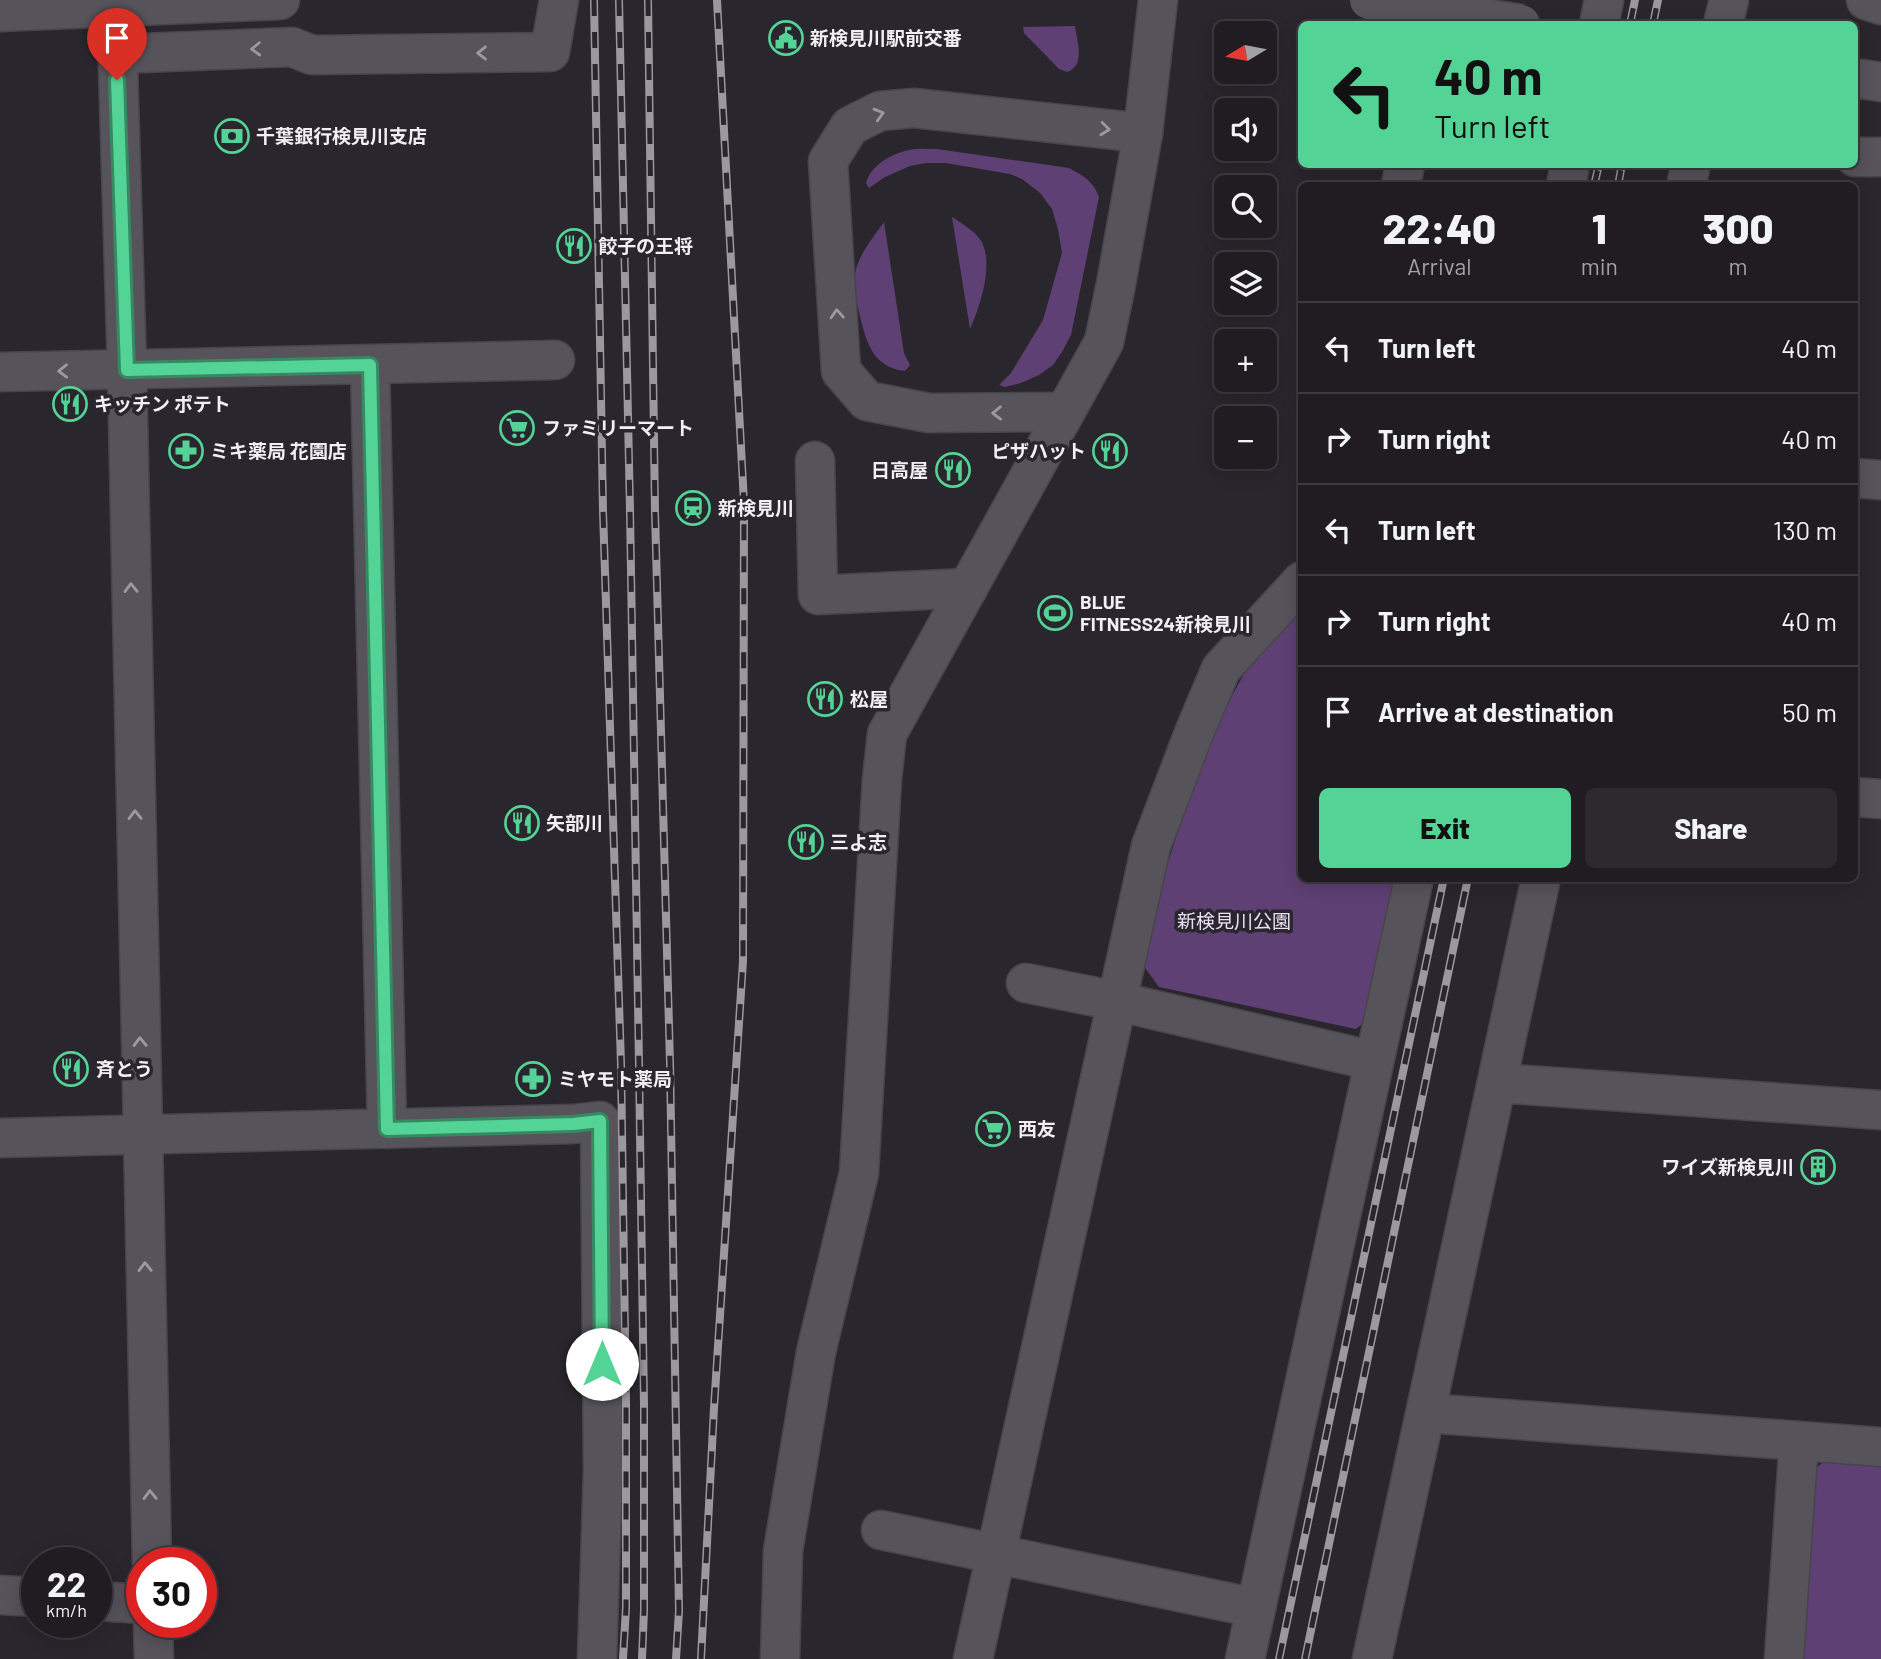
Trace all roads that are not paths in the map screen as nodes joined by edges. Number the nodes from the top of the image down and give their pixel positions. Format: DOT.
graph roads {
  1 [pos="280,0"];
  2 [pos="559,0"];
  3 [pos="1158,0"];
  4 [pos="1369,0"];
  5 [pos="1401,0"];
  6 [pos="1604,0"];
  7 [pos="1729,0"];
  8 [pos="1866,0"];
  9 [pos="116,3"];
  10 [pos="1881,5"];
  11 [pos="0,12"];
  12 [pos="1411,21"];
  13 [pos="1502,21"];
  14 [pos="1600,21"];
  15 [pos="1724,21"];
  16 [pos="116,54"];
  17 [pos="1858,78"];
  18 [pos="1881,82"];
  19 [pos="1143,133"];
  20 [pos="1858,157"];
  21 [pos="1881,157"];
  22 [pos="555,360"];
  23 [pos="370,365"];
  24 [pos="127,370"];
  25 [pos="0,372"];
  26 [pos="1065,412"];
  27 [pos="815,461"];
  28 [pos="1858,478"];
  29 [pos="1881,480"];
  30 [pos="1298,585"];
  31 [pos="968,588"];
  32 [pos="1858,797"];
  33 [pos="1881,799"];
  34 [pos="1413,882"];
  35 [pos="1541,882"];
  36 [pos="1026,983"];
  37 [pos="1116,1001"];
  38 [pos="1374,1060"];
  39 [pos="1497,1083"];
  40 [pos="1881,1110"];
  41 [pos="387,1129"];
  42 [pos="142,1135"];
  43 [pos="0,1138"];
  44 [pos="1426,1413"];
  45 [pos="1799,1441"];
  46 [pos="1881,1447"];
  47 [pos="881,1530"];
  48 [pos="152,1547"];
  49 [pos="996,1554"];
  50 [pos="0,1595"];
  51 [pos="21,1596"];
  52 [pos="1256,1608"];
  53 [pos="153,1638"];
  54 [pos="154,1659"];
  55 [pos="597,1659"];
  56 [pos="780,1659"];
  57 [pos="973,1659"];
  58 [pos="1245,1659"];
  59 [pos="1372,1659"];
  60 [pos="1784,1659"];
  1 -- 9 [label="street"];
  2 -- 16 [label="street, one-way"];
  3 -- 19 [label="street"];
  4 -- 13 [label="street, bridge"];
  5 -- 12 [label="street"];
  6 -- 14 [label="street"];
  7 -- 15 [label="street"];
  8 -- 10 [label="street"];
  9 -- 11 [label="street"];
  9 -- 16 [label="street"];
  16 -- 24 [label="street"];
  17 -- 18 [label="street"];
  19 -- 26 [label="street"];
  26 -- 19 [label="street, one-way"];
  20 -- 21 [label="street"];
  22 -- 23 [label="street"];
  23 -- 24 [label="street"];
  23 -- 41 [label="street"];
  24 -- 25 [label="street, one-way"];
  42 -- 24 [label="street, one-way"];
  26 -- 31 [label="street"];
  27 -- 31 [label="street"];
  28 -- 29 [label="street"];
  30 -- 37 [label="street"];
  31 -- 56 [label="street"];
  32 -- 33 [label="street"];
  34 -- 38 [label="street"];
  35 -- 39 [label="street"];
  36 -- 37 [label="street"];
  37 -- 38 [label="street"];
  37 -- 49 [label="street"];
  38 -- 52 [label="street"];
  39 -- 40 [label="street"];
  39 -- 44 [label="street"];
  41 -- 42 [label="street"];
  41 -- 55 [label="street"];
  42 -- 43 [label="street"];
  48 -- 42 [label="street, one-way"];
  44 -- 45 [label="street"];
  44 -- 59 [label="street"];
  45 -- 46 [label="street"];
  45 -- 60 [label="street"];
  47 -- 49 [label="street"];
  49 -- 52 [label="street"];
  49 -- 57 [label="street"];
  50 -- 51 [label="street"];
  52 -- 58 [label="street"];
  53 -- 54 [label="street"];
}
